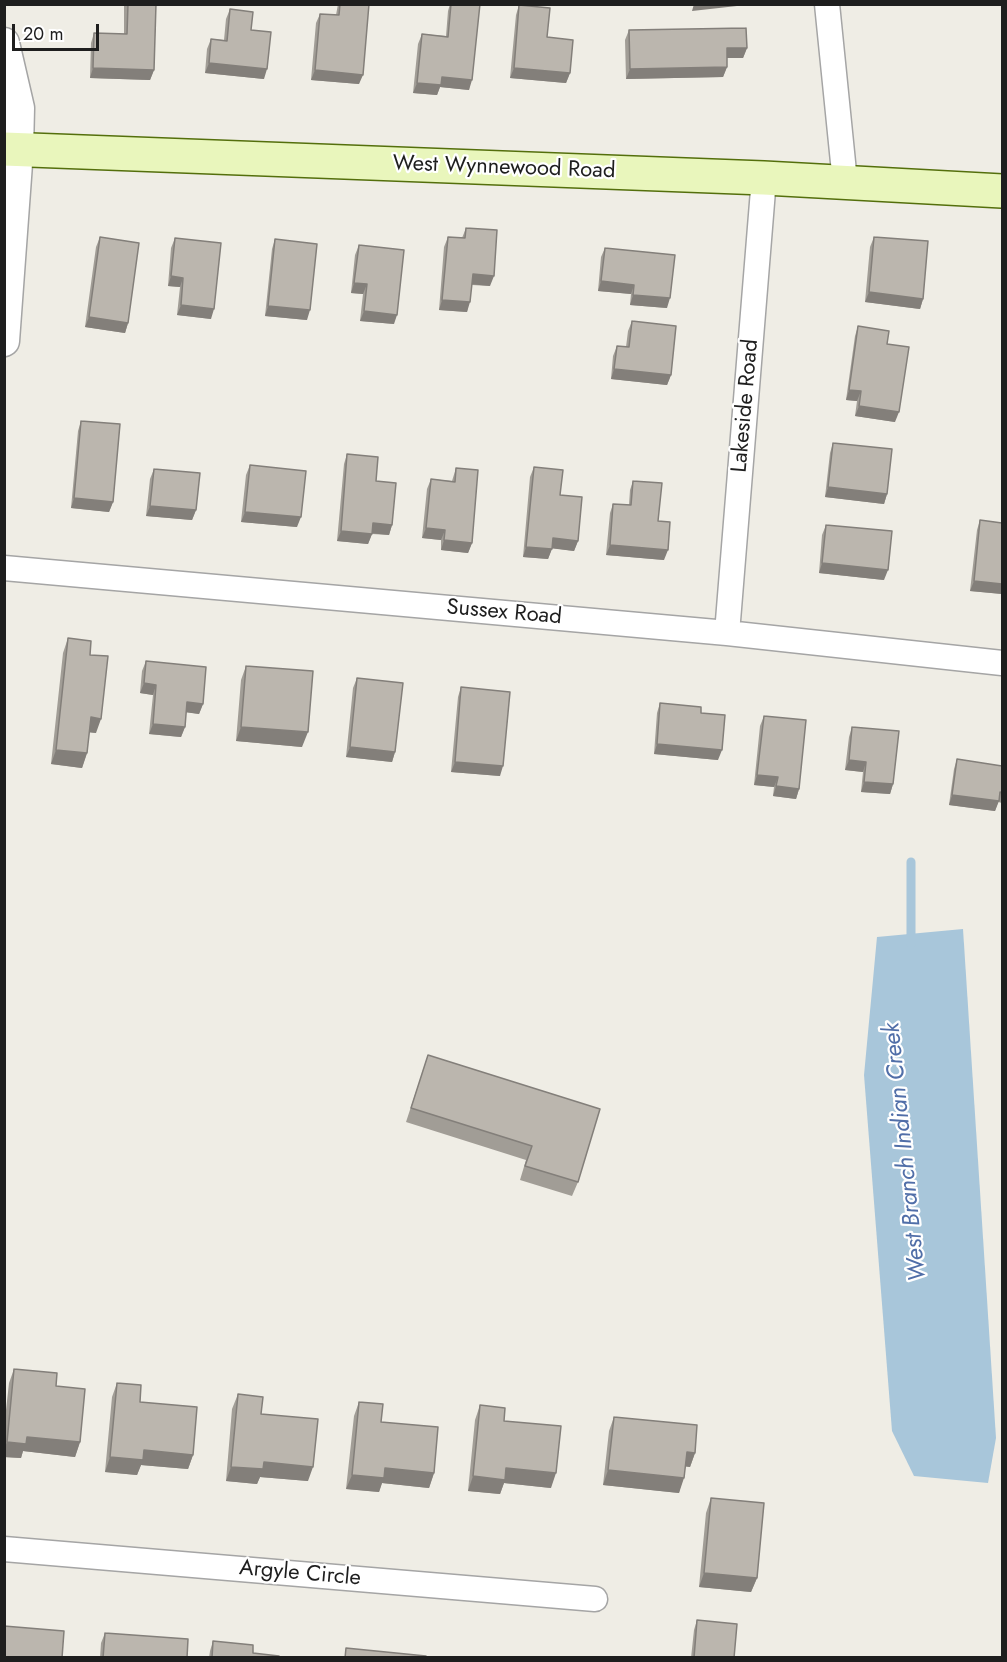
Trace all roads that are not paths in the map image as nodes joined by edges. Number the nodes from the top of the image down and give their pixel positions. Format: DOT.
graph roads {
  1 [pos="826,4"];
  2 [pos="4,43"];
  3 [pos="11,149"];
  4 [pos="764,178"];
  5 [pos="845,182"];
  6 [pos="1002,191"];
  7 [pos="4,341"];
  8 [pos="4,568"];
  9 [pos="727,633"];
  10 [pos="1002,663"];
  11 [pos="4,1549"];
  12 [pos="595,1599"];
  1 -- 5 [label="street"];
  2 -- 3 [label="street"];
  3 -- 4 [label="main road, West Wynnewood Road"];
  3 -- 7 [label="street"];
  4 -- 5 [label="main road, West Wynnewood Road"];
  4 -- 9 [label="street, Lakeside Road"];
  5 -- 6 [label="main road, West Wynnewood Road"];
  8 -- 9 [label="street, Sussex Road"];
  9 -- 10 [label="street, Sussex Road"];
  11 -- 12 [label="street, Argyle Circle"];
}
